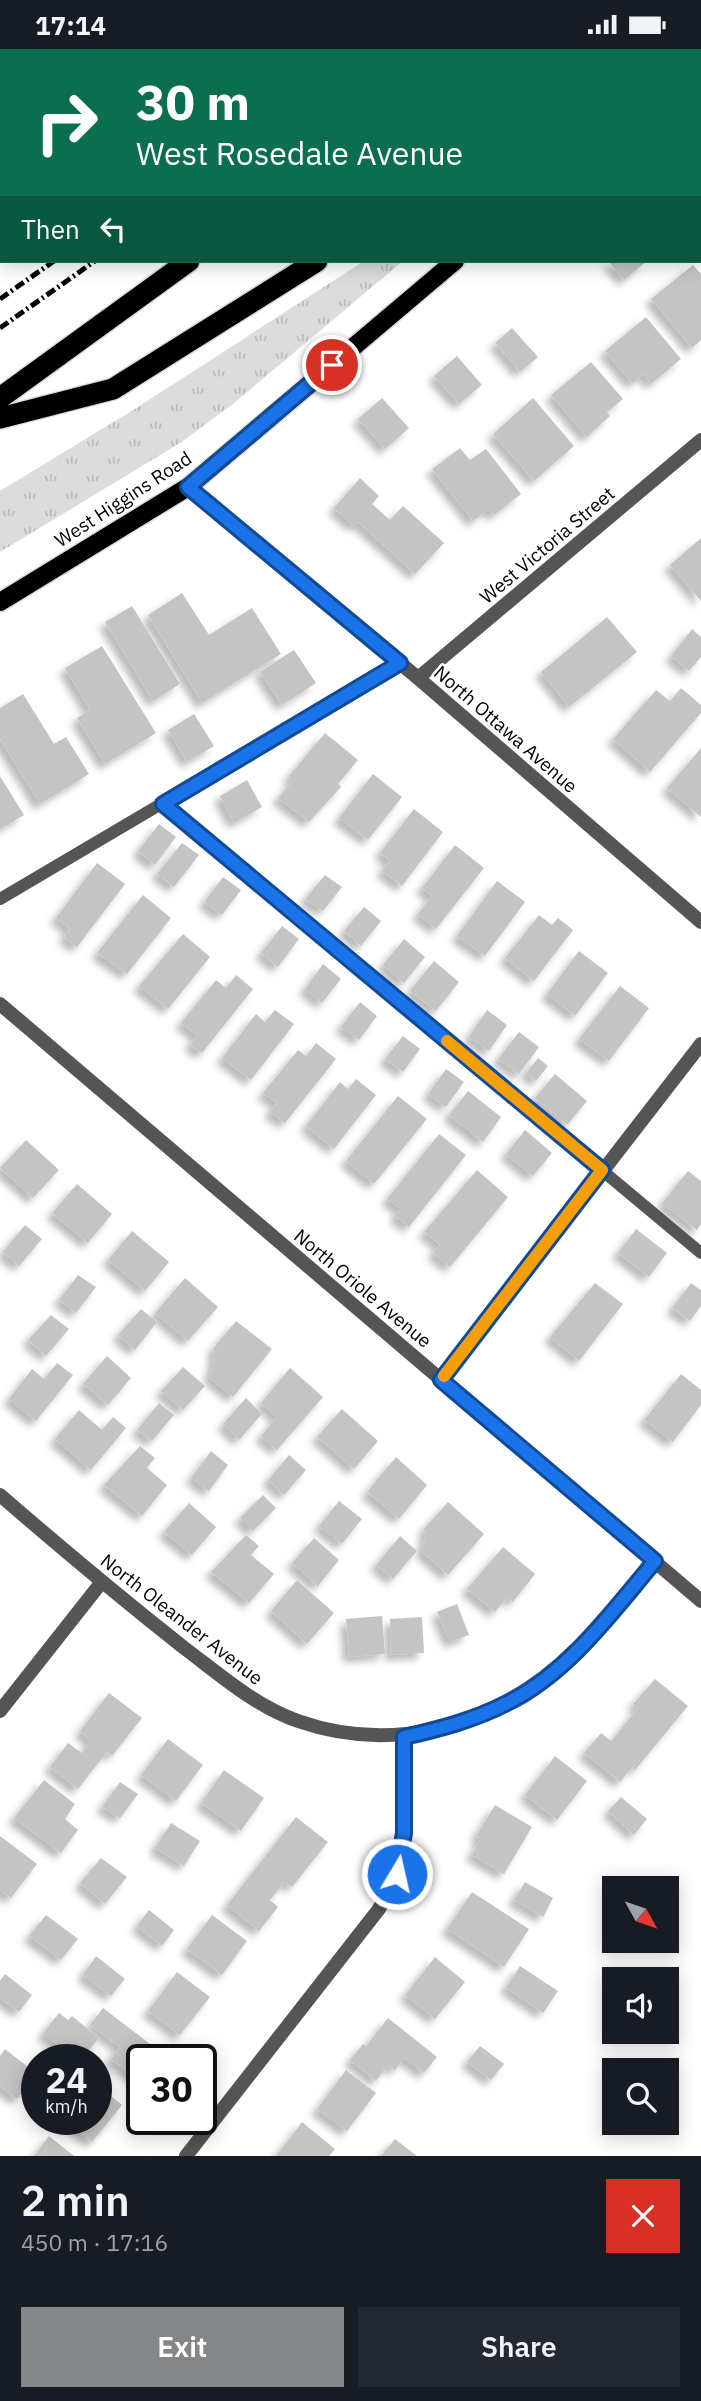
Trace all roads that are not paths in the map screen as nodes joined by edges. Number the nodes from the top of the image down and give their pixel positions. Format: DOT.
graph roads {
  1 [pos="186,263"];
  2 [pos="314,263"];
  3 [pos="453,263"];
  4 [pos="0,398"];
  5 [pos="0,418"];
  6 [pos="701,440"];
  7 [pos="188,487"];
  8 [pos="0,602"];
  9 [pos="400,663"];
  10 [pos="418,678"];
  11 [pos="163,804"];
  12 [pos="0,899"];
  13 [pos="701,922"];
  14 [pos="0,1004"];
  15 [pos="701,1044"];
  16 [pos="602,1170"];
  17 [pos="701,1254"];
  18 [pos="441,1380"];
  19 [pos="0,1495"];
  20 [pos="655,1561"];
  21 [pos="101,1583"];
  22 [pos="701,1601"];
  23 [pos="0,1711"];
  24 [pos="404,1737"];
  25 [pos="186,2156"];
  1 -- 4 [label="highway"];
  2 -- 5 [label="highway"];
  3 -- 7 [label="main road, West Higgins Road"];
  6 -- 10 [label="street, West Victoria Street"];
  7 -- 8 [label="main road, West Higgins Road"];
  7 -- 9 [label="street, North Ottawa Avenue"];
  9 -- 10 [label="street, North Ottawa Avenue"];
  9 -- 11 [label="lane"];
  10 -- 13 [label="street, North Ottawa Avenue"];
  11 -- 12 [label="lane"];
  11 -- 16 [label="lane"];
  14 -- 18 [label="street, North Oriole Avenue"];
  15 -- 16 [label="street"];
  16 -- 17 [label="lane"];
  16 -- 18 [label="street"];
  18 -- 20 [label="street, North Oriole Avenue"];
  19 -- 21 [label="street, North Oleander Avenue"];
  20 -- 22 [label="street, North Oriole Avenue"];
  20 -- 24 [label="street, North Oleander Avenue"];
  21 -- 23 [label="street"];
  21 -- 24 [label="street, North Oleander Avenue"];
  24 -- 25 [label="street"];
}
